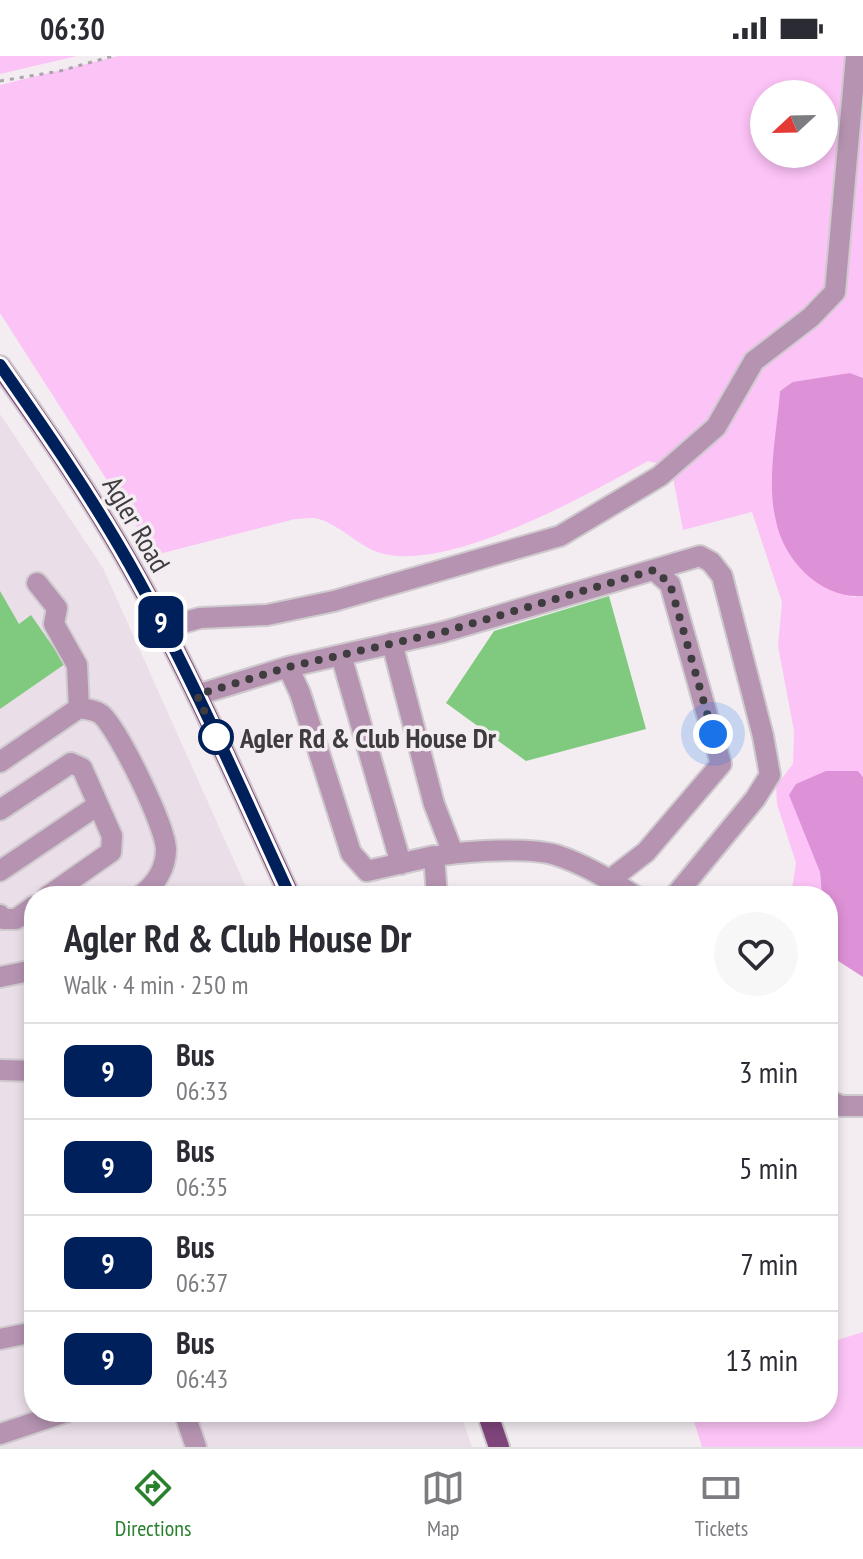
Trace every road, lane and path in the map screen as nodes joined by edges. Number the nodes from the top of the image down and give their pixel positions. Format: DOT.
graph roads {
  1 [pos="113,56"];
  2 [pos="856,56"];
  3 [pos="0,81"];
  4 [pos="0,366"];
  5 [pos="654,570"];
  6 [pos="37,583"];
  7 [pos="164,628"];
  8 [pos="392,643"];
  9 [pos="341,655"];
  10 [pos="288,667"];
  11 [pos="197,695"];
  12 [pos="79,708"];
  13 [pos="0,762"];
  14 [pos="98,805"];
  15 [pos="0,810"];
  16 [pos="443,855"];
  17 [pos="401,864"];
  18 [pos="0,871"];
  19 [pos="611,879"];
  20 [pos="62,886"];
  21 [pos="153,886"];
  22 [pos="285,886"];
  23 [pos="438,886"];
  24 [pos="621,886"];
  25 [pos="683,886"];
  26 [pos="24,913"];
  27 [pos="0,915"];
  28 [pos="24,972"];
  29 [pos="0,977"];
  30 [pos="0,1070"];
  31 [pos="24,1071"];
  32 [pos="838,1105"];
  33 [pos="863,1106"];
  34 [pos="24,1334"];
  35 [pos="0,1339"];
  36 [pos="36,1422"];
  37 [pos="187,1422"];
  38 [pos="490,1422"];
  39 [pos="0,1434"];
  40 [pos="196,1447"];
  41 [pos="499,1447"];
  1 -- 3 [label="path"];
  2 -- 7 [label="street"];
  4 -- 7 [label="main road, Agler Road"];
  5 -- 8 [label="street"];
  5 -- 19 [label="street"];
  5 -- 25 [label="street"];
  6 -- 12 [label="street"];
  7 -- 11 [label="main road, Agler Road"];
  8 -- 9 [label="street"];
  8 -- 16 [label="street"];
  9 -- 10 [label="street"];
  9 -- 17 [label="street"];
  10 -- 11 [label="street"];
  10 -- 17 [label="street"];
  11 -- 22 [label="main road, Agler Road"];
  12 -- 13 [label="street"];
  12 -- 21 [label="street"];
  14 -- 15 [label="street"];
  14 -- 18 [label="street"];
  14 -- 20 [label="street"];
  16 -- 17 [label="street"];
  16 -- 19 [label="street"];
  16 -- 23 [label="street"];
  19 -- 24 [label="street"];
  26 -- 27 [label="street"];
  28 -- 29 [label="street"];
  30 -- 31 [label="street"];
  32 -- 33 [label="street"];
  34 -- 35 [label="street"];
  36 -- 39 [label="street"];
  37 -- 40 [label="street"];
  38 -- 41 [label="main road"];
}
